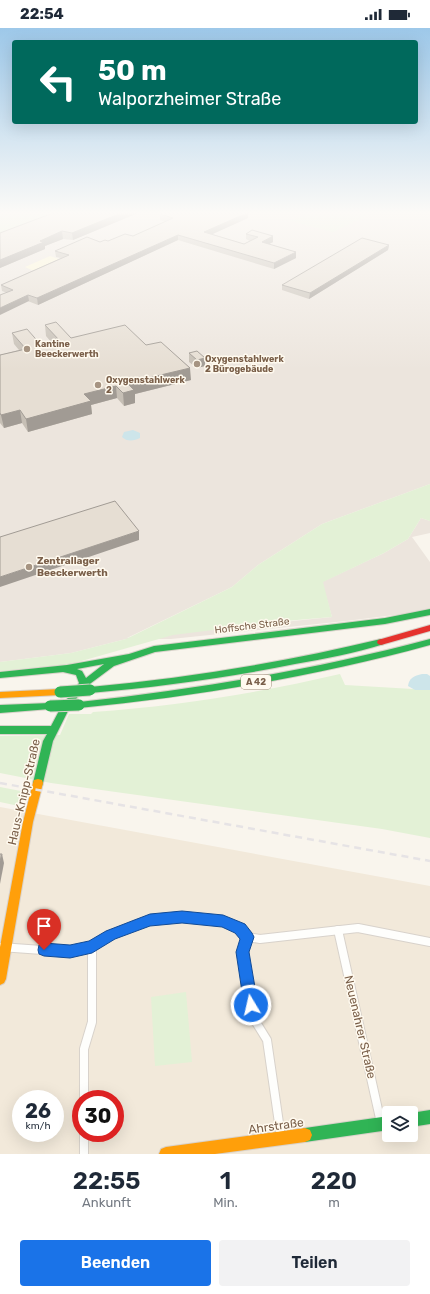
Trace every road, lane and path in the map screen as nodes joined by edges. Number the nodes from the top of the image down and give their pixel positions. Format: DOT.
graph roads {
  1 [pos="430,612"];
  2 [pos="430,628"];
  3 [pos="430,642"];
  4 [pos="128,657"];
  5 [pos="61,669"];
  6 [pos="0,675"];
  7 [pos="87,686"];
  8 [pos="0,695"];
  9 [pos="0,708"];
  10 [pos="0,730"];
  11 [pos="52,730"];
  12 [pos="338,930"];
  13 [pos="247,937"];
  14 [pos="430,942"];
  15 [pos="3,947"];
  16 [pos="92,947"];
  17 [pos="0,978"];
  18 [pos="84,1090"];
  19 [pos="382,1111"];
  20 [pos="430,1117"];
  21 [pos="418,1119"];
  22 [pos="382,1123"];
  23 [pos="282,1138"];
  24 [pos="84,1142"];
  25 [pos="84,1154"];
  26 [pos="166,1154"];
  1 -- 4 [label="main road, Hoffsche Straße"];
  2 -- 7 [label="main road, A 42"];
  3 -- 9 [label="main road, A 42, bridge"];
  4 -- 5 [label="main road"];
  4 -- 7 [label="main road, Hoffsche Straße"];
  5 -- 6 [label="main road"];
  5 -- 7 [label="main road"];
  7 -- 8 [label="main road, A 42, bridge"];
  7 -- 11 [label="main road, Haus-Knipp-Straße"];
  10 -- 11 [label="main road"];
  11 -- 15 [label="main road, Haus-Knipp-Straße"];
  12 -- 13 [label="street"];
  12 -- 14 [label="street"];
  12 -- 19 [label="street, Neuenahrer Straße"];
  13 -- 16 [label="street"];
  13 -- 23 [label="street"];
  15 -- 16 [label="street"];
  15 -- 17 [label="main road, Haus-Knipp-Straße"];
  16 -- 18 [label="street"];
  20 -- 21 [label="main road"];
  22 -- 23 [label="main road, Ahrstraße"];
  23 -- 26 [label="main road, Ahrstraße"];
  24 -- 25 [label="street"];
}
